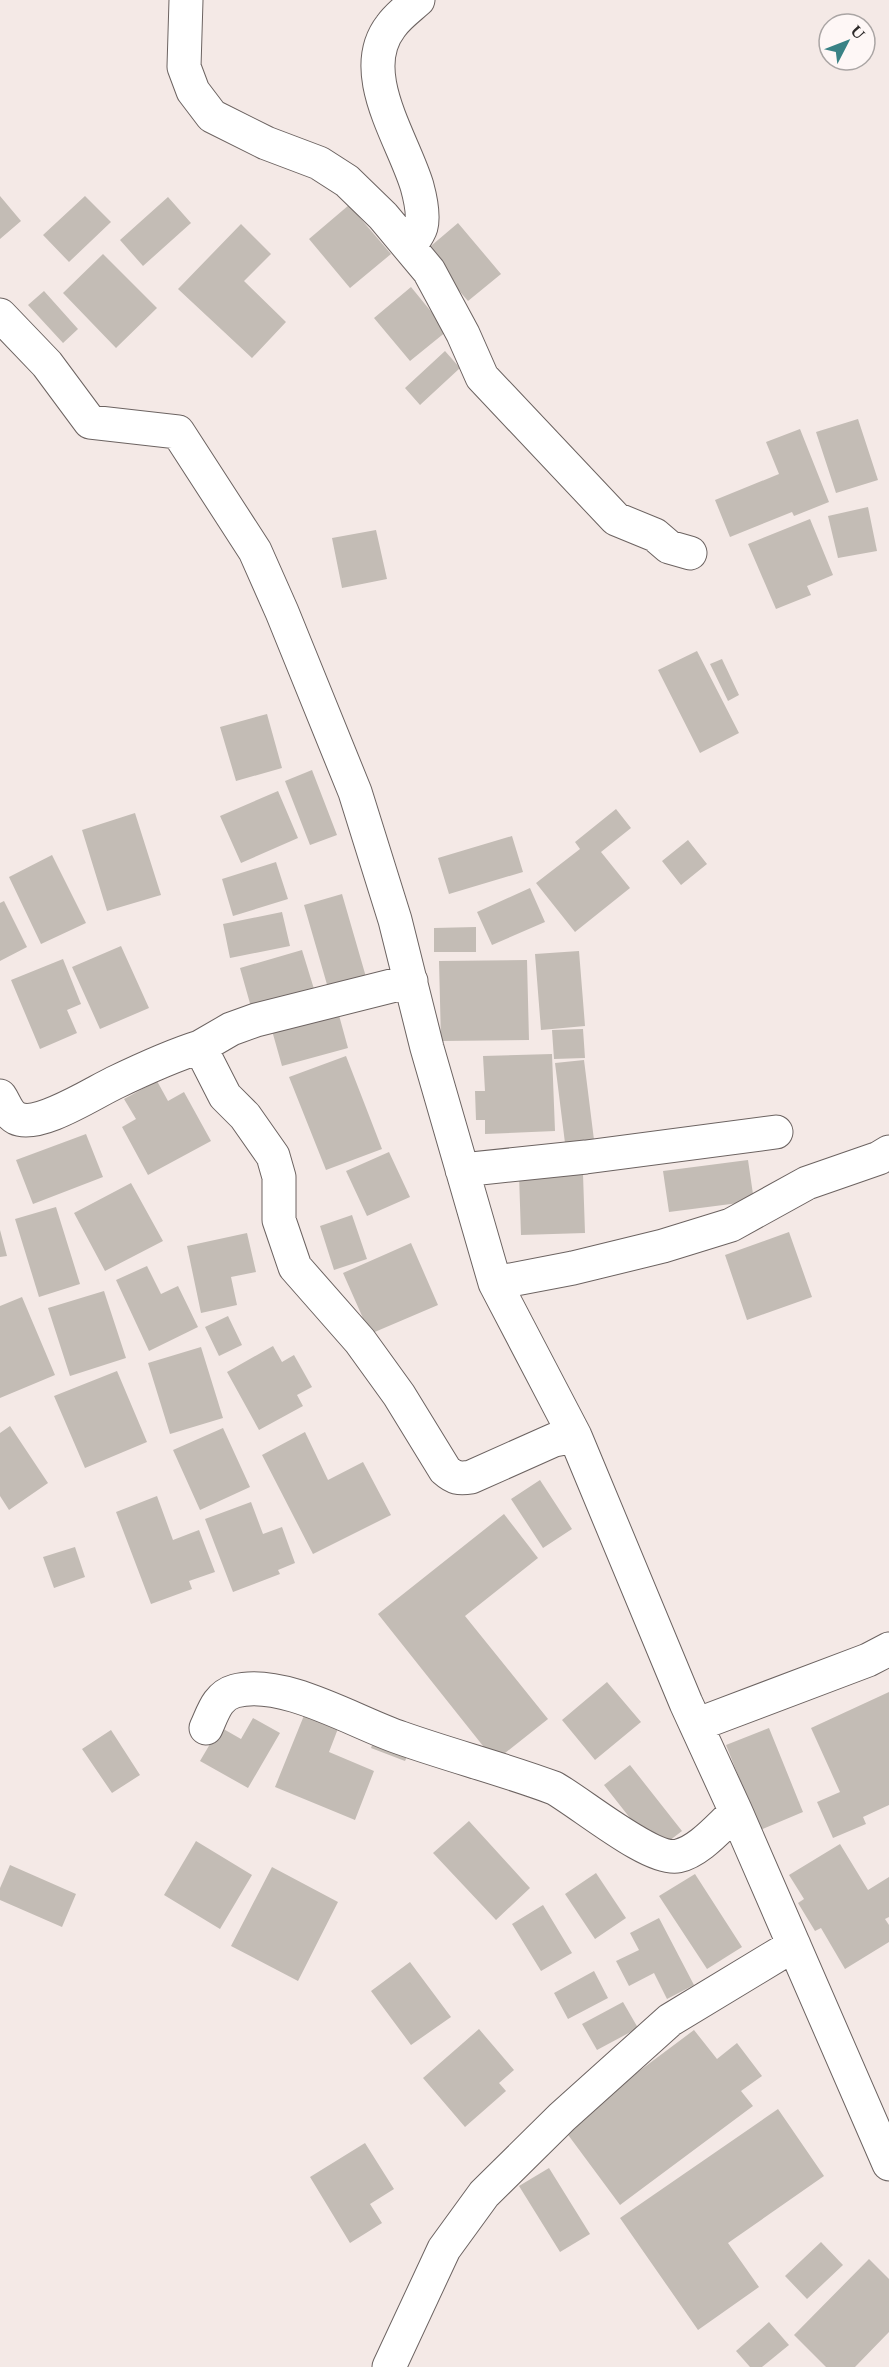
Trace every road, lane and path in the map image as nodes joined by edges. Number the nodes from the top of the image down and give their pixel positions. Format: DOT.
graph roads {
  1 [pos="186,0"];
  2 [pos="417,0"];
  3 [pos="409,247"];
  4 [pos="0,315"];
  5 [pos="690,553"];
  6 [pos="411,981"];
  7 [pos="200,1047"];
  8 [pos="0,1096"];
  9 [pos="776,1132"];
  10 [pos="886,1161"];
  11 [pos="462,1170"];
  12 [pos="495,1283"];
  13 [pos="575,1436"];
  14 [pos="889,1649"];
  15 [pos="696,1725"];
  16 [pos="206,1728"];
  17 [pos="736,1812"];
  18 [pos="794,1945"];
  19 [pos="889,2164"];
  20 [pos="389,2367"];
  1 -- 3 [label="street"];
  2 -- 3 [label="street"];
  3 -- 5 [label="street"];
  4 -- 6 [label="street"];
  6 -- 7 [label="street"];
  6 -- 11 [label="street"];
  7 -- 8 [label="street"];
  7 -- 13 [label="street"];
  9 -- 11 [label="street"];
  10 -- 12 [label="street"];
  11 -- 12 [label="street"];
  12 -- 13 [label="street"];
  13 -- 15 [label="street"];
  14 -- 15 [label="street"];
  15 -- 17 [label="street"];
  16 -- 17 [label="street"];
  17 -- 18 [label="street"];
  18 -- 19 [label="street"];
  18 -- 20 [label="street"];
}
